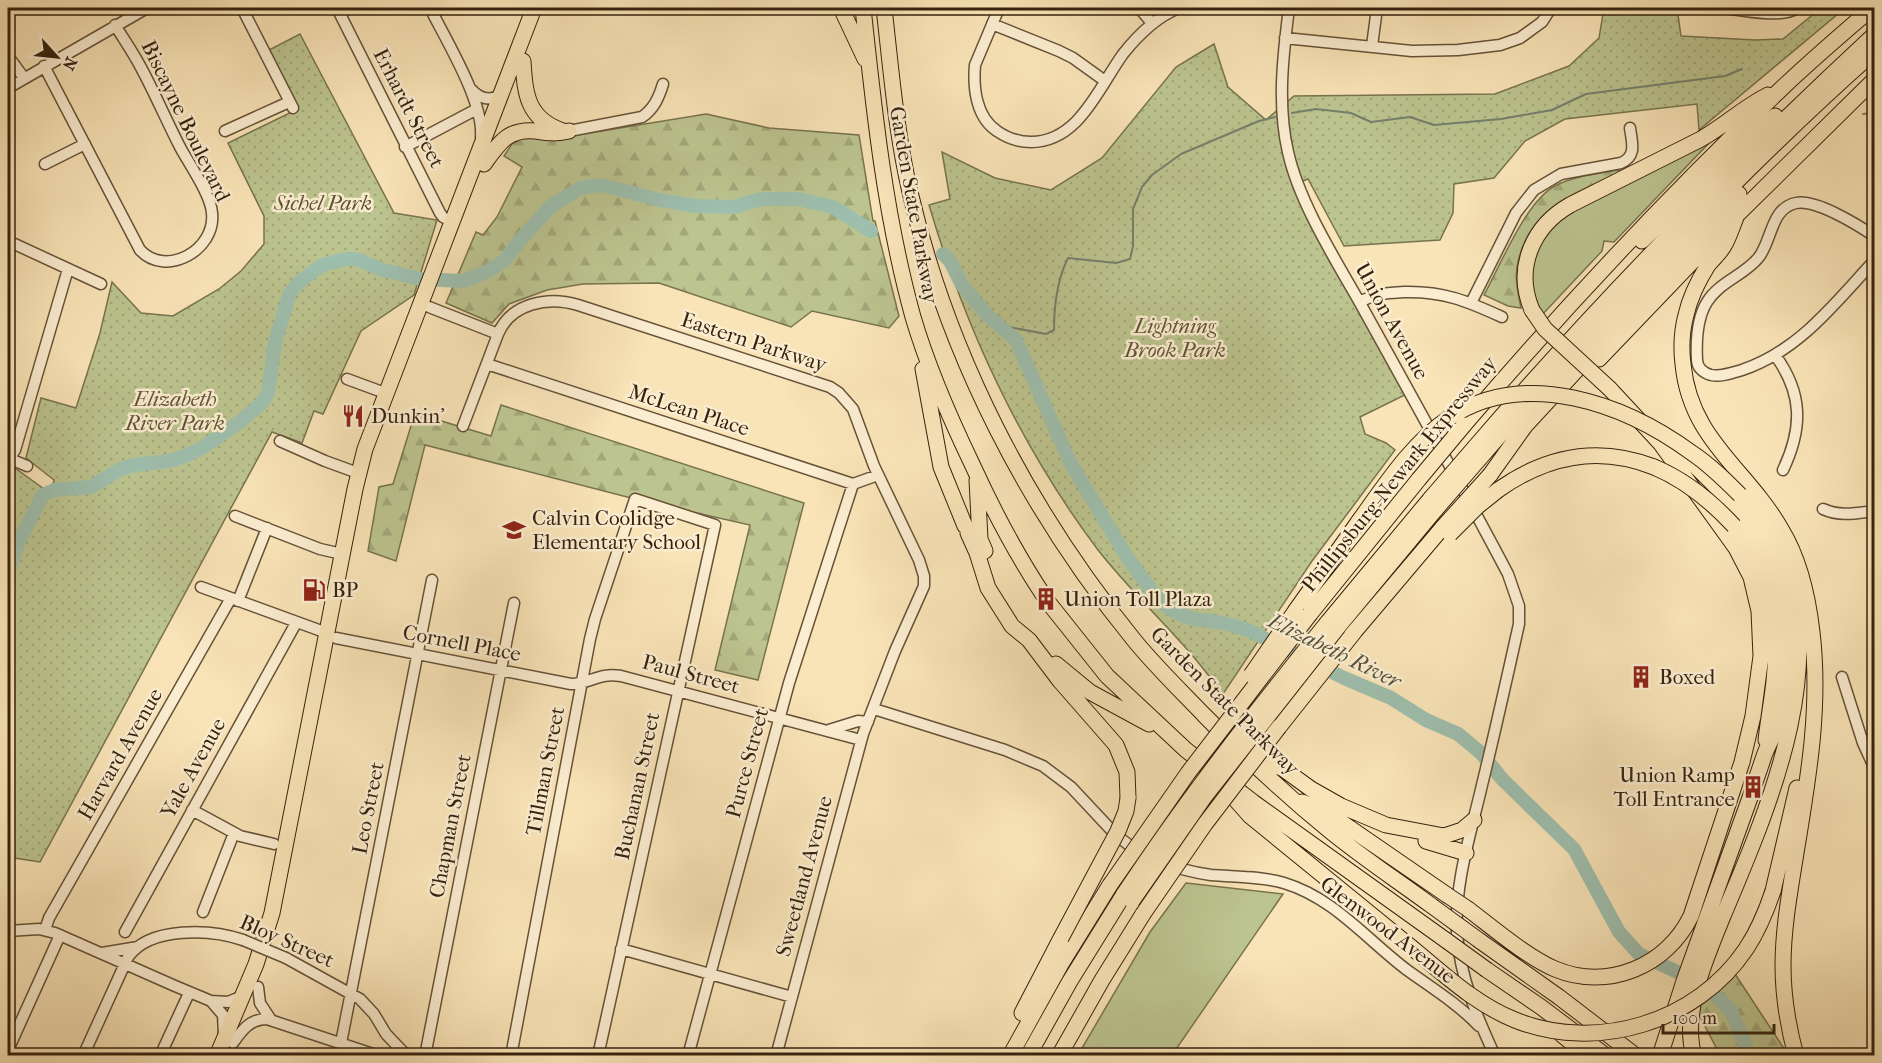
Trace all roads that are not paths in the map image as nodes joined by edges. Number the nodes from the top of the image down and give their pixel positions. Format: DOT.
graph roads {
  1 [pos="120,8"];
  2 [pos="147,8"];
  3 [pos="242,8"];
  4 [pos="337,8"];
  5 [pos="430,8"];
  6 [pos="534,8"];
  7 [pos="544,8"];
  8 [pos="863,8"];
  9 [pos="884,8"];
  10 [pos="999,8"];
  11 [pos="1139,8"];
  12 [pos="1179,8"];
  13 [pos="1288,8"];
  14 [pos="1377,8"];
  15 [pos="1551,8"];
  16 [pos="1723,8"];
  17 [pos="1797,8"];
  18 [pos="1872,8"];
  19 [pos="842,12"];
  20 [pos="126,19"];
  21 [pos="1152,23"];
  22 [pos="992,24"];
  23 [pos="115,25"];
  24 [pos="1875,29"];
  25 [pos="1875,35"];
  26 [pos="1285,38"];
  27 [pos="1372,46"];
  28 [pos="1875,52"];
  29 [pos="8,56"];
  30 [pos="1875,60"];
  31 [pos="524,61"];
  32 [pos="44,66"];
  33 [pos="870,67"];
  34 [pos="24,78"];
  35 [pos="1875,80"];
  36 [pos="1105,81"];
  37 [pos="663,84"];
  38 [pos="8,88"];
  39 [pos="1781,88"];
  40 [pos="471,89"];
  41 [pos="500,95"];
  42 [pos="477,109"];
  43 [pos="1630,128"];
  44 [pos="225,131"];
  45 [pos="569,131"];
  46 [pos="85,144"];
  47 [pos="405,147"];
  48 [pos="480,148"];
  49 [pos="45,164"];
  50 [pos="484,164"];
  51 [pos="1737,215"];
  52 [pos="451,221"];
  53 [pos="1875,236"];
  54 [pos="8,242"];
  55 [pos="1875,261"];
  56 [pos="441,263"];
  57 [pos="68,269"];
  58 [pos="100,284"];
  59 [pos="428,299"];
  60 [pos="1360,302"];
  61 [pos="1471,303"];
  62 [pos="1502,316"];
  63 [pos="914,318"];
  64 [pos="498,334"];
  65 [pos="1775,355"];
  66 [pos="486,363"];
  67 [pos="347,379"];
  68 [pos="1610,389"];
  69 [pos="1493,392"];
  70 [pos="385,393"];
  71 [pos="463,426"];
  72 [pos="280,441"];
  73 [pos="1477,452"];
  74 [pos="8,458"];
  75 [pos="27,466"];
  76 [pos="1783,470"];
  77 [pos="358,473"];
  78 [pos="977,474"];
  79 [pos="878,475"];
  80 [pos="1490,475"];
  81 [pos="853,484"];
  82 [pos="636,499"];
  83 [pos="1823,509"];
  84 [pos="1875,511"];
  85 [pos="235,516"];
  86 [pos="267,528"];
  87 [pos="1446,531"];
  88 [pos="342,554"];
  89 [pos="432,580"];
  90 [pos="1766,585"];
  91 [pos="201,587"];
  92 [pos="234,599"];
  93 [pos="514,603"];
  94 [pos="1303,612"];
  95 [pos="296,623"];
  96 [pos="331,636"];
  97 [pos="1032,644"];
  98 [pos="418,655"];
  99 [pos="501,670"];
  100 [pos="1814,675"];
  101 [pos="1842,677"];
  102 [pos="582,682"];
  103 [pos="678,690"];
  104 [pos="874,709"];
  105 [pos="780,717"];
  106 [pos="868,722"];
  107 [pos="826,730"];
  108 [pos="1167,733"];
  109 [pos="861,740"];
  110 [pos="1244,756"];
  111 [pos="1764,756"];
  112 [pos="1742,762"];
  113 [pos="1206,766"];
  114 [pos="1875,767"];
  115 [pos="1290,798"];
  116 [pos="192,810"];
  117 [pos="1474,820"];
  118 [pos="1386,825"];
  119 [pos="234,833"];
  120 [pos="274,844"];
  121 [pos="1466,853"];
  122 [pos="1128,898"];
  123 [pos="203,912"];
  124 [pos="45,930"];
  125 [pos="8,931"];
  126 [pos="124,932"];
  127 [pos="60,935"];
  128 [pos="139,946"];
  129 [pos="621,950"];
  130 [pos="102,953"];
  131 [pos="125,964"];
  132 [pos="1487,970"];
  133 [pos="710,974"];
  134 [pos="1467,985"];
  135 [pos="258,987"];
  136 [pos="189,993"];
  137 [pos="1439,993"];
  138 [pos="352,994"];
  139 [pos="243,995"];
  140 [pos="792,997"];
  141 [pos="211,1000"];
  142 [pos="271,1020"];
  143 [pos="1484,1032"];
  144 [pos="386,1034"];
  145 [pos="341,1043"];
  146 [pos="228,1046"];
  147 [pos="1063,1049"];
  148 [pos="8,1050"];
  149 [pos="83,1056"];
  150 [pos="160,1056"];
  151 [pos="217,1056"];
  152 [pos="381,1056"];
  153 [pos="407,1056"];
  154 [pos="425,1056"];
  155 [pos="511,1056"];
  156 [pos="598,1056"];
  157 [pos="688,1056"];
  158 [pos="776,1056"];
  159 [pos="1008,1056"];
  160 [pos="1028,1056"];
  161 [pos="1040,1056"];
  162 [pos="1495,1056"];
  163 [pos="1588,1056"];
  164 [pos="1606,1056"];
  165 [pos="1636,1056"];
  166 [pos="1660,1056"];
  167 [pos="1694,1056"];
  168 [pos="1796,1056"];
  1 -- 20 [label="street"];
  2 -- 20 [label="street"];
  3 -- 44 [label="street"];
  4 -- 47 [label="street, Erhardt Street"];
  5 -- 40 [label="street"];
  6 -- 41 [label="highway"];
  7 -- 31 [label="highway"];
  8 -- 33 [label="highway, Garden State Parkway"];
  9 -- 110 [label="highway, Garden State Parkway"];
  10 -- 22 [label="street"];
  11 -- 21 [label="street"];
  12 -- 21 [label="street"];
  13 -- 26 [label="street, Union Avenue"];
  14 -- 27 [label="street"];
  15 -- 27 [label="street"];
  16 -- 17 [label="street"];
  18 -- 39 [label="highway, Phillipsburg-Newark Expressway"];
  19 -- 33 [label="highway"];
  20 -- 23 [label="street"];
  21 -- 36 [label="street"];
  22 -- 36 [label="street"];
  22 -- 36 [label="street"];
  23 -- 32 [label="street"];
  23 -- 46 [label="street, Biscayne Boulevard"];
  24 -- 69 [label="highway"];
  25 -- 73 [label="highway, Phillipsburg-Newark Expressway"];
  26 -- 27 [label="street"];
  26 -- 60 [label="street, Union Avenue"];
  28 -- 73 [label="highway, Phillipsburg-Newark Expressway"];
  29 -- 34 [label="street"];
  30 -- 80 [label="highway"];
  31 -- 45 [label="highway"];
  31 -- 50 [label="highway"];
  32 -- 34 [label="street"];
  32 -- 46 [label="street, Biscayne Boulevard"];
  33 -- 63 [label="highway, Garden State Parkway"];
  34 -- 38 [label="street"];
  35 -- 51 [label="highway"];
  37 -- 45 [label="street"];
  39 -- 68 [label="highway, bridge"];
  39 -- 69 [label="highway, Phillipsburg-Newark Expressway"];
  40 -- 41 [label="street"];
  40 -- 42 [label="street"];
  41 -- 48 [label="highway"];
  42 -- 47 [label="street"];
  42 -- 48 [label="street"];
  43 -- 61 [label="street"];
  45 -- 50 [label="highway"];
  46 -- 49 [label="street"];
  47 -- 52 [label="street, Erhardt Street"];
  48 -- 52 [label="highway"];
  50 -- 56 [label="highway"];
  51 -- 80 [label="highway"];
  51 -- 100 [label="highway"];
  52 -- 56 [label="highway"];
  53 -- 65 [label="street"];
  54 -- 57 [label="street"];
  55 -- 65 [label="street"];
  56 -- 59 [label="highway"];
  57 -- 58 [label="street"];
  57 -- 74 [label="street"];
  59 -- 64 [label="street"];
  59 -- 70 [label="highway"];
  59 -- 96 [label="highway"];
  60 -- 61 [label="street"];
  60 -- 117 [label="street, Union Avenue"];
  61 -- 62 [label="street"];
  63 -- 78 [label="highway, Garden State Parkway"];
  63 -- 97 [label="highway"];
  64 -- 66 [label="street, Eastern Parkway"];
  64 -- 79 [label="street, Eastern Parkway"];
  65 -- 76 [label="street"];
  66 -- 71 [label="street, Eastern Parkway"];
  66 -- 81 [label="street, McLean Place"];
  67 -- 70 [label="street"];
  68 -- 111 [label="highway"];
  68 -- 112 [label="highway"];
  69 -- 94 [label="highway, Phillipsburg-Newark Expressway, bridge"];
  70 -- 77 [label="highway"];
  72 -- 77 [label="street"];
  73 -- 122 [label="highway, Phillipsburg-Newark Expressway, bridge"];
  74 -- 75 [label="street"];
  77 -- 88 [label="highway"];
  78 -- 97 [label="highway"];
  78 -- 108 [label="highway, Garden State Parkway"];
  79 -- 81 [label="street"];
  79 -- 104 [label="street, Eastern Parkway"];
  80 -- 87 [label="highway, bridge"];
  81 -- 105 [label="street, Purce Street"];
  82 -- 102 [label="street, Tillman Street"];
  82 -- 103 [label="street, Buchanan Street"];
  83 -- 84 [label="street"];
  85 -- 86 [label="street"];
  86 -- 88 [label="street"];
  86 -- 92 [label="street, Harvard Avenue"];
  87 -- 90 [label="highway, bridge"];
  87 -- 147 [label="highway, bridge"];
  88 -- 96 [label="highway"];
  89 -- 98 [label="street, Leo Street"];
  90 -- 111 [label="highway"];
  90 -- 112 [label="highway"];
  91 -- 92 [label="street, Cornell Place"];
  92 -- 95 [label="street, Cornell Place"];
  92 -- 124 [label="street, Harvard Avenue"];
  93 -- 99 [label="street, Chapman Street"];
  94 -- 159 [label="highway, Phillipsburg-Newark Expressway, bridge"];
  94 -- 167 [label="highway, bridge"];
  95 -- 96 [label="street, Cornell Place"];
  95 -- 116 [label="street, Yale Avenue"];
  96 -- 98 [label="street, Cornell Place"];
  96 -- 135 [label="highway"];
  96 -- 139 [label="highway"];
  97 -- 108 [label="highway"];
  97 -- 159 [label="highway, bridge"];
  98 -- 99 [label="street, Cornell Place"];
  98 -- 138 [label="street, Leo Street"];
  99 -- 102 [label="street, Cornell Place"];
  99 -- 154 [label="street, Chapman Street"];
  100 -- 113 [label="highway, bridge"];
  100 -- 168 [label="highway"];
  101 -- 114 [label="street"];
  102 -- 103 [label="street, Paul Street"];
  102 -- 155 [label="street, Tillman Street"];
  103 -- 105 [label="street, Paul Street"];
  103 -- 129 [label="street, Buchanan Street"];
  104 -- 106 [label="street, Sweetland Avenue"];
  104 -- 137 [label="street, Glenwood Avenue"];
  105 -- 107 [label="street, Paul Street"];
  105 -- 133 [label="street, Purce Street"];
  106 -- 107 [label="street"];
  106 -- 109 [label="street, Sweetland Avenue"];
  107 -- 109 [label="street, Paul Street"];
  108 -- 113 [label="highway, Garden State Parkway"];
  109 -- 140 [label="street, Sweetland Avenue"];
  110 -- 115 [label="highway, Garden State Parkway"];
  110 -- 118 [label="highway"];
  111 -- 166 [label="highway"];
  112 -- 115 [label="highway, bridge"];
  113 -- 132 [label="highway, Garden State Parkway, bridge"];
  115 -- 165 [label="highway, Garden State Parkway, bridge"];
  116 -- 119 [label="street"];
  116 -- 126 [label="street, Yale Avenue"];
  117 -- 118 [label="highway"];
  117 -- 121 [label="street, Union Avenue"];
  118 -- 121 [label="highway"];
  119 -- 120 [label="street"];
  119 -- 123 [label="street"];
  121 -- 134 [label="street, Union Avenue"];
  122 -- 160 [label="highway, Phillipsburg-Newark Expressway"];
  122 -- 161 [label="highway, Phillipsburg-Newark Expressway"];
  124 -- 125 [label="street"];
  124 -- 127 [label="street"];
  127 -- 130 [label="street"];
  127 -- 148 [label="street"];
  128 -- 130 [label="street, Bloy Street"];
  128 -- 131 [label="street"];
  128 -- 138 [label="street, Bloy Street, bridge"];
  129 -- 133 [label="street"];
  129 -- 156 [label="street, Buchanan Street"];
  130 -- 131 [label="street"];
  131 -- 136 [label="street"];
  131 -- 149 [label="street"];
  132 -- 163 [label="highway"];
  132 -- 164 [label="highway, Garden State Parkway"];
  133 -- 140 [label="street"];
  133 -- 157 [label="street, Purce Street"];
  134 -- 137 [label="street"];
  134 -- 143 [label="street, Union Avenue"];
  135 -- 142 [label="street"];
  135 -- 146 [label="highway"];
  136 -- 141 [label="street"];
  136 -- 150 [label="street"];
  137 -- 143 [label="street, Glenwood Avenue"];
  138 -- 144 [label="street, Bloy Street"];
  138 -- 145 [label="street, Leo Street"];
  139 -- 141 [label="street"];
  139 -- 146 [label="highway"];
  140 -- 158 [label="street, Sweetland Avenue"];
  141 -- 146 [label="street"];
  142 -- 145 [label="street"];
  142 -- 146 [label="street"];
  143 -- 162 [label="street, Union Avenue"];
  144 -- 152 [label="street"];
  144 -- 153 [label="street, Bloy Street"];
  145 -- 152 [label="street"];
  146 -- 151 [label="highway"];
}
